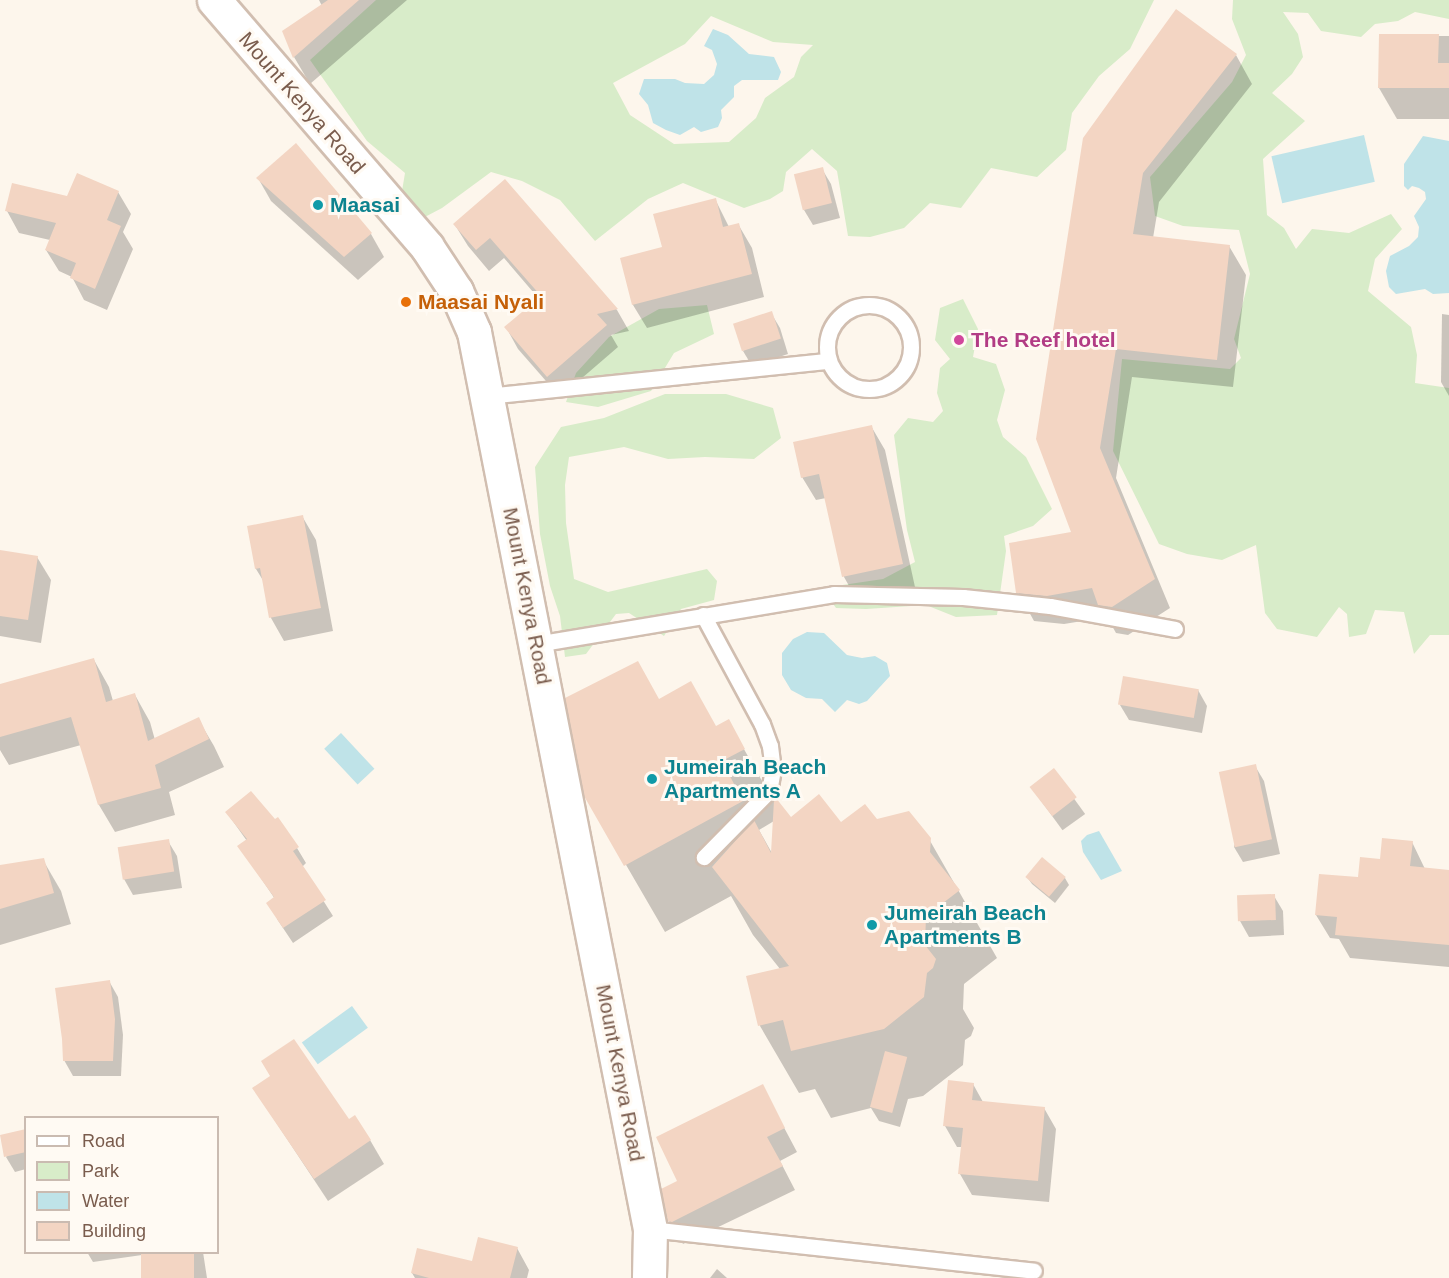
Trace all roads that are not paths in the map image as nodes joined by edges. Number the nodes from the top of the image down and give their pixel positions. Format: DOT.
graph roads {
  1 [pos="214,0"];
  2 [pos="828,361"];
  3 [pos="487,396"];
  4 [pos="703,615"];
  5 [pos="1175,629"];
  6 [pos="536,644"];
  7 [pos="704,857"];
  8 [pos="650,1229"];
  9 [pos="1034,1271"];
  10 [pos="649,1278"];
  1 -- 3 [label="main road, Mount Kenya Road"];
  2 -- 2 [label="lane"];
  2 -- 3 [label="lane"];
  3 -- 6 [label="main road, Mount Kenya Road"];
  4 -- 5 [label="lane"];
  4 -- 6 [label="lane"];
  4 -- 7 [label="lane"];
  6 -- 8 [label="main road, Mount Kenya Road"];
  8 -- 9 [label="lane"];
  8 -- 10 [label="main road, Mount Kenya Road"];
}
